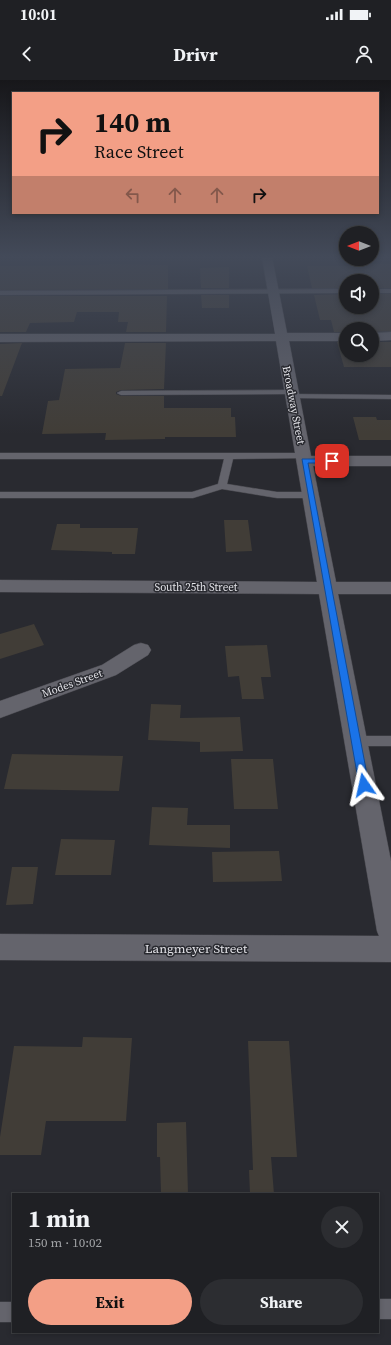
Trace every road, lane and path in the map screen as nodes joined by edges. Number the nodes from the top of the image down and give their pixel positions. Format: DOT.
graph roads {
  1 [pos="277,316"];
  2 [pos="379,336"];
  3 [pos="391,336"];
  4 [pos="281,337"];
  5 [pos="339,337"];
  6 [pos="0,338"];
  7 [pos="121,394"];
  8 [pos="292,394"];
  9 [pos="391,397"];
  10 [pos="0,456"];
  11 [pos="229,456"];
  12 [pos="304,459"];
  13 [pos="391,461"];
  14 [pos="222,486"];
  15 [pos="0,495"];
  16 [pos="311,495"];
  17 [pos="0,586"];
  18 [pos="327,588"];
  19 [pos="391,588"];
  20 [pos="141,650"];
  21 [pos="0,710"];
  22 [pos="356,741"];
  23 [pos="391,741"];
  24 [pos="391,931"];
  25 [pos="0,947"];
  26 [pos="391,949"];
  27 [pos="379,1309"];
  28 [pos="391,1309"];
  29 [pos="0,1312"];
  30 [pos="12,1312"];
  1 -- 4 [label="street, Broadway Street"];
  2 -- 3 [label="street"];
  4 -- 5 [label="street"];
  4 -- 6 [label="street"];
  4 -- 8 [label="street, Broadway Street"];
  7 -- 8 [label="lane"];
  8 -- 9 [label="lane"];
  8 -- 12 [label="street, Broadway Street"];
  10 -- 11 [label="lane"];
  11 -- 12 [label="lane"];
  11 -- 14 [label="lane"];
  12 -- 13 [label="street"];
  12 -- 16 [label="street, Broadway Street"];
  14 -- 15 [label="lane"];
  14 -- 16 [label="lane"];
  16 -- 18 [label="street, Broadway Street"];
  17 -- 18 [label="street, South 25th Street"];
  18 -- 19 [label="street, South 25th Street"];
  18 -- 22 [label="street, Broadway Street"];
  20 -- 21 [label="street, Modes Street"];
  22 -- 23 [label="lane"];
  22 -- 24 [label="street, Broadway Street"];
  25 -- 26 [label="street, Langmeyer Street"];
  27 -- 28 [label="lane"];
  29 -- 30 [label="lane"];
}
